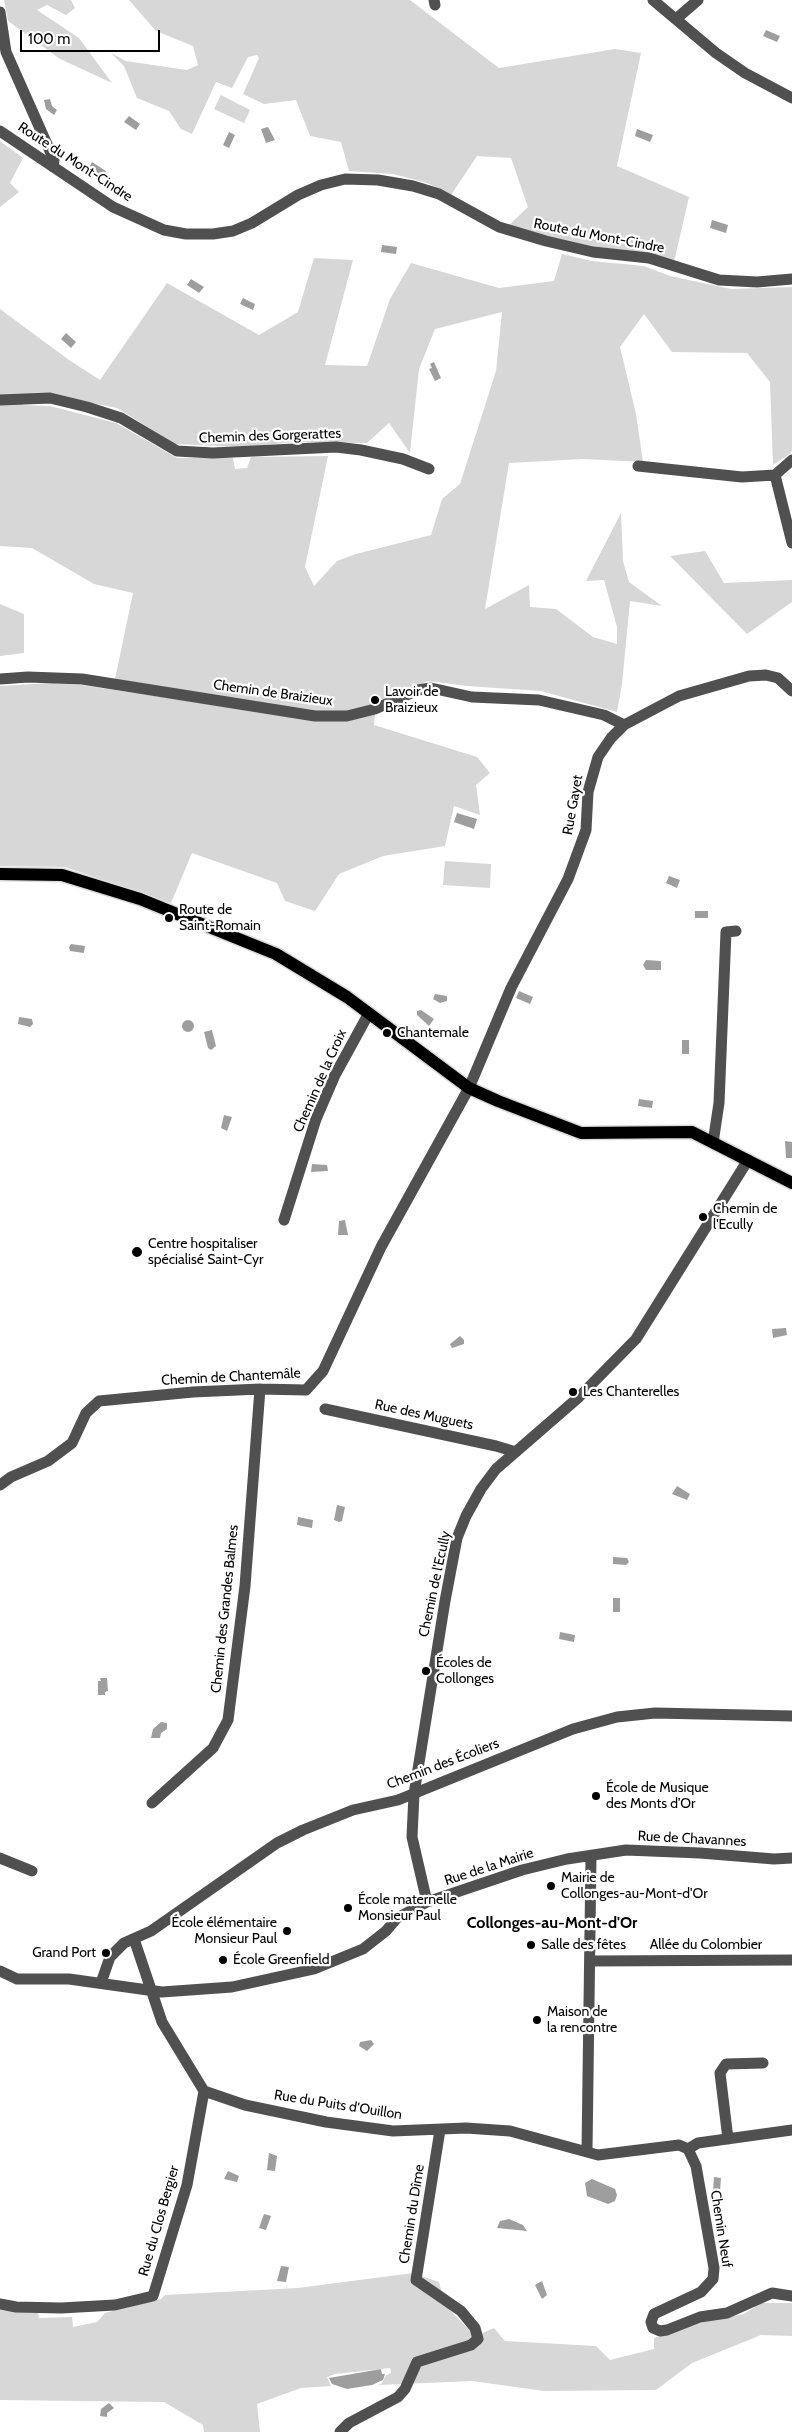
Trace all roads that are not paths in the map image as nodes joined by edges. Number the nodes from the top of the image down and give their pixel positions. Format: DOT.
graph roads {
  1 [pos="654,0"];
  2 [pos="698,0"];
  3 [pos="0,12"];
  4 [pos="676,19"];
  5 [pos="792,98"];
  6 [pos="0,131"];
  7 [pos="53,168"];
  8 [pos="792,280"];
  9 [pos="0,400"];
  10 [pos="792,460"];
  11 [pos="638,466"];
  12 [pos="429,469"];
  13 [pos="775,474"];
  14 [pos="792,543"];
  15 [pos="0,679"];
  16 [pos="792,690"];
  17 [pos="624,725"];
  18 [pos="0,874"];
  19 [pos="736,931"];
  20 [pos="369,1013"];
  21 [pos="469,1088"];
  22 [pos="713,1142"];
  23 [pos="748,1160"];
  24 [pos="792,1183"];
  25 [pos="284,1220"];
  26 [pos="260,1389"];
  27 [pos="325,1409"];
  28 [pos="516,1452"];
  29 [pos="0,1485"];
  30 [pos="792,1716"];
  31 [pos="414,1794"];
  32 [pos="152,1803"];
  33 [pos="591,1856"];
  34 [pos="0,1858"];
  35 [pos="792,1858"];
  36 [pos="32,1870"];
  37 [pos="427,1902"];
  38 [pos="134,1939"];
  39 [pos="792,1960"];
  40 [pos="591,1961"];
  41 [pos="0,1971"];
  42 [pos="101,1983"];
  43 [pos="150,1991"];
  44 [pos="763,2063"];
  45 [pos="204,2091"];
  46 [pos="440,2130"];
  47 [pos="792,2130"];
  48 [pos="728,2139"];
  49 [pos="688,2150"];
  50 [pos="587,2151"];
  51 [pos="792,2296"];
  52 [pos="0,2304"];
  53 [pos="340,2432"];
  1 -- 4 [label="street"];
  2 -- 4 [label="street"];
  3 -- 7 [label="street"];
  4 -- 5 [label="street"];
  6 -- 7 [label="street, Route du Mont-Cindre"];
  7 -- 8 [label="street, Route du Mont-Cindre"];
  9 -- 12 [label="street, Chemin des Gorgerattes"];
  10 -- 13 [label="street"];
  11 -- 13 [label="street"];
  13 -- 14 [label="street"];
  15 -- 17 [label="street, Chemin de Braizieux"];
  16 -- 17 [label="street, Rue Gayet"];
  17 -- 21 [label="street, Rue Gayet"];
  18 -- 20 [label="main road"];
  19 -- 22 [label="street"];
  20 -- 21 [label="main road"];
  20 -- 25 [label="street, Chemin de la Croix"];
  21 -- 22 [label="main road"];
  21 -- 26 [label="street, Chemin de Chantemâle"];
  22 -- 23 [label="main road"];
  23 -- 24 [label="main road"];
  23 -- 28 [label="street, Chemin de l'Ecully"];
  26 -- 29 [label="street, Chemin de Chantemâle"];
  26 -- 32 [label="street, Chemin des Grandes Balmes"];
  27 -- 28 [label="street, Rue des Muguets"];
  28 -- 31 [label="street, Chemin de l'Ecully"];
  30 -- 31 [label="street, Chemin des Écoliers"];
  31 -- 37 [label="street, Chemin de l'Ecully"];
  31 -- 38 [label="street, Chemin des Écoliers"];
  33 -- 35 [label="street, Rue de Chavannes"];
  33 -- 37 [label="street, Rue de la Mairie"];
  33 -- 40 [label="street"];
  34 -- 36 [label="street"];
  37 -- 43 [label="street, Rue de la Mairie"];
  38 -- 42 [label="street, Chemin des Écoliers"];
  38 -- 43 [label="street"];
  39 -- 40 [label="street, Allée du Colombier"];
  40 -- 50 [label="street"];
  41 -- 42 [label="street, Rue de la Mairie"];
  42 -- 43 [label="street, Rue de la Mairie"];
  43 -- 45 [label="street"];
  44 -- 48 [label="street"];
  45 -- 46 [label="street, Rue du Puits d'Ouillon"];
  45 -- 52 [label="street, Rue du Clos Bergier"];
  46 -- 50 [label="street, Rue du Puits d'Ouillon"];
  46 -- 53 [label="street, Chemin du Dîme"];
  47 -- 48 [label="street"];
  48 -- 49 [label="street"];
  49 -- 50 [label="street"];
  49 -- 51 [label="street, Chemin Neuf"];
}
